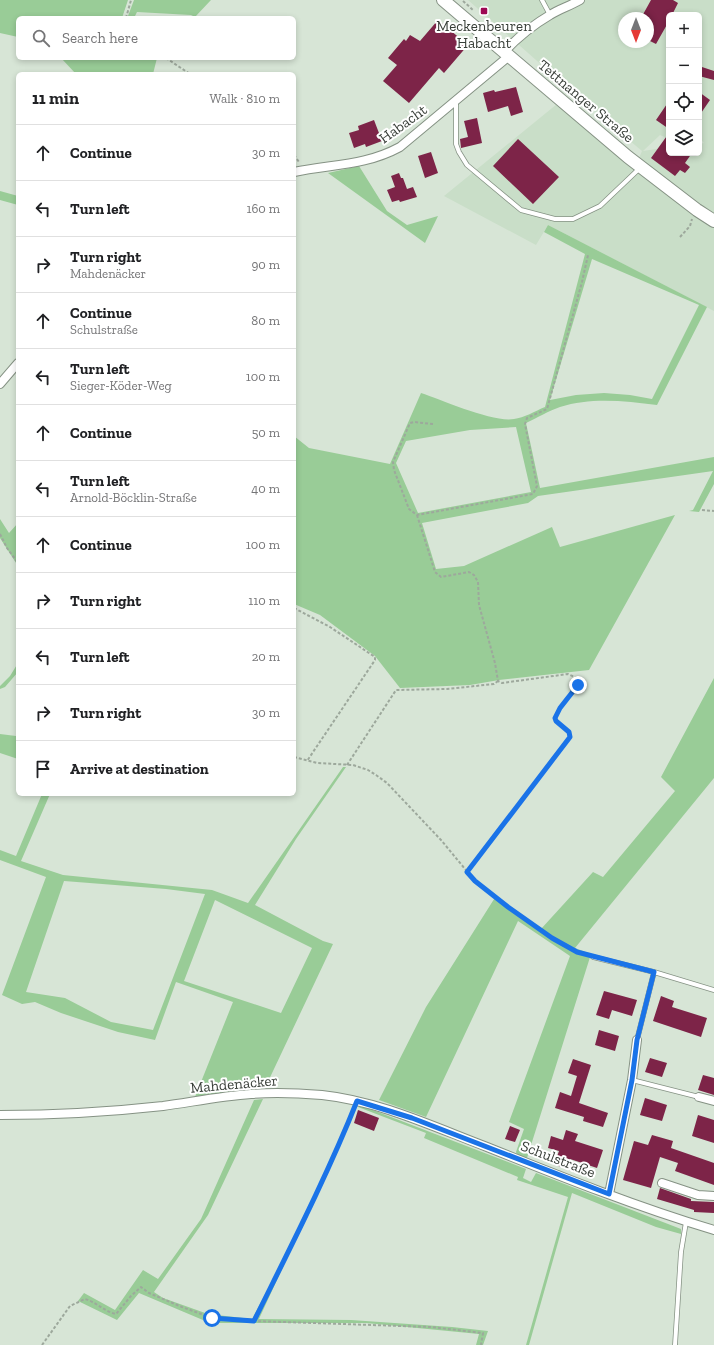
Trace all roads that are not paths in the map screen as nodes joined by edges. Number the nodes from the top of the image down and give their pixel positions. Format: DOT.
graph roads {
  1 [pos="443,0"];
  2 [pos="542,0"];
  3 [pos="580,0"];
  4 [pos="550,15"];
  5 [pos="506,54"];
  6 [pos="456,101"];
  7 [pos="641,168"];
  8 [pos="296,172"];
  9 [pos="714,220"];
  10 [pos="16,366"];
  11 [pos="0,384"];
  12 [pos="593,957"];
  13 [pos="654,972"];
  14 [pos="714,990"];
  15 [pos="637,1040"];
  16 [pos="632,1080"];
  17 [pos="699,1097"];
  18 [pos="714,1101"];
  19 [pos="0,1115"];
  20 [pos="487,1147"];
  21 [pos="662,1183"];
  22 [pos="609,1194"];
  23 [pos="714,1196"];
  24 [pos="686,1222"];
  25 [pos="714,1230"];
  26 [pos="675,1345"];
  1 -- 5 [label="main road, Tettnanger Straße"];
  2 -- 4 [label="lane"];
  3 -- 4 [label="street, Habacht"];
  4 -- 5 [label="street, Habacht"];
  5 -- 6 [label="street, Habacht"];
  5 -- 7 [label="main road, Tettnanger Straße"];
  6 -- 7 [label="lane"];
  6 -- 8 [label="street, Habacht"];
  7 -- 9 [label="main road, Tettnanger Straße"];
  10 -- 11 [label="street"];
  12 -- 13 [label="lane"];
  13 -- 14 [label="lane"];
  13 -- 15 [label="lane"];
  15 -- 16 [label="street"];
  16 -- 17 [label="lane"];
  16 -- 22 [label="street"];
  17 -- 18 [label="street"];
  19 -- 20 [label="street, Mahdenäcker"];
  20 -- 22 [label="street, Schulstraße"];
  21 -- 23 [label="street"];
  22 -- 24 [label="street, Schulstraße"];
  24 -- 25 [label="street, Schulstraße"];
  24 -- 26 [label="lane"];
}
